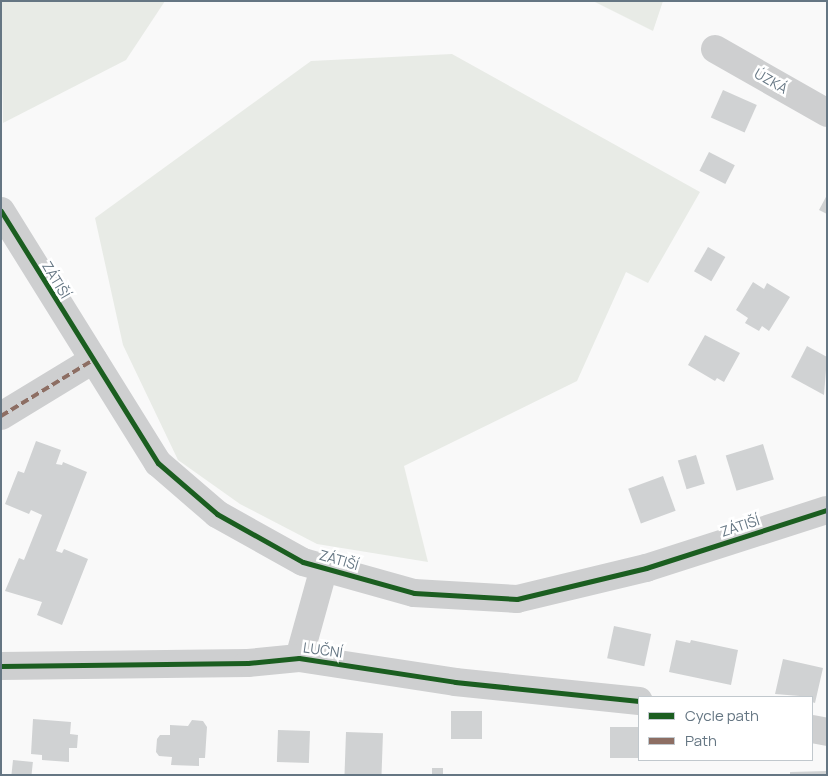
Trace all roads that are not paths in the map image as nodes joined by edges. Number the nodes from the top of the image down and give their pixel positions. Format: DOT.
graph roads {
  1 [pos="715,49"];
  2 [pos="827,113"];
  3 [pos="1,211"];
  4 [pos="93,360"];
  5 [pos="1,416"];
  6 [pos="827,510"];
  7 [pos="324,568"];
  8 [pos="299,658"];
  9 [pos="1,666"];
  10 [pos="638,701"];
  11 [pos="813,729"];
  12 [pos="827,732"];
  1 -- 2 [label="street, ÚZKÁ"];
  3 -- 4 [label="street, ZÁTIŠÍ"];
  4 -- 5 [label="street"];
  4 -- 7 [label="street, ZÁTIŠÍ"];
  6 -- 7 [label="street, ZÁTIŠÍ"];
  7 -- 8 [label="street"];
  8 -- 9 [label="street, LUČNÍ"];
  8 -- 10 [label="street, LUČNÍ"];
  11 -- 12 [label="street"];
}
